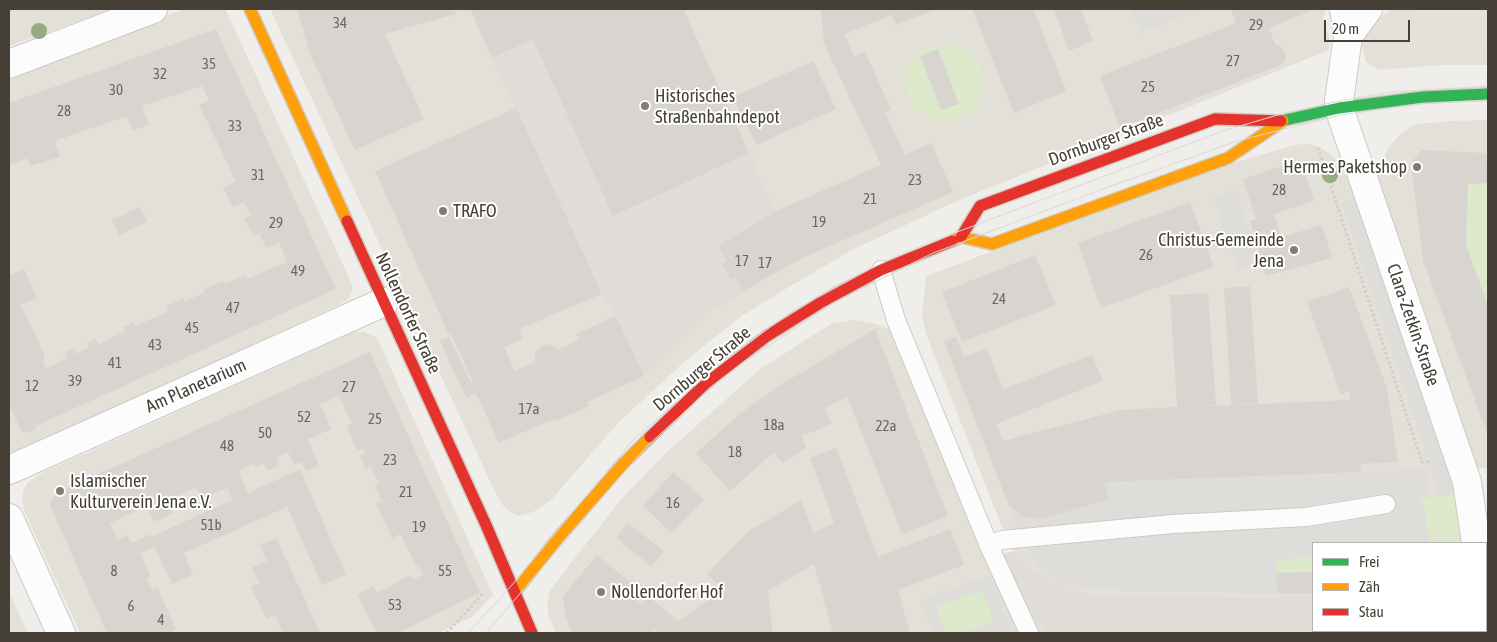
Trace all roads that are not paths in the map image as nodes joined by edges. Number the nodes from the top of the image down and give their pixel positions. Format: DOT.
graph roads {
  1 [pos="153,9"];
  2 [pos="250,9"];
  3 [pos="1344,9"];
  4 [pos="1368,9"];
  5 [pos="1348,36"];
  6 [pos="9,64"];
  7 [pos="1488,94"];
  8 [pos="1339,108"];
  9 [pos="1283,121"];
  10 [pos="961,237"];
  11 [pos="881,270"];
  12 [pos="384,302"];
  13 [pos="9,470"];
  14 [pos="1478,482"];
  15 [pos="1386,504"];
  16 [pos="9,518"];
  17 [pos="1476,542"];
  18 [pos="989,545"];
  19 [pos="515,592"];
  20 [pos="515,620"];
  21 [pos="61,633"];
  22 [pos="532,633"];
  23 [pos="1029,633"];
  1 -- 6 [label="street"];
  2 -- 12 [label="street, Nollendorfer Straße"];
  3 -- 5 [label="street"];
  4 -- 5 [label="street"];
  5 -- 8 [label="street"];
  7 -- 8 [label="street, Dornburger Straße"];
  8 -- 9 [label="street, Dornburger Straße"];
  8 -- 14 [label="street, Clara-Zetkin-Straße"];
  9 -- 10 [label="street, Dornburger Straße"];
  9 -- 10 [label="street, Dornburger Straße"];
  10 -- 11 [label="street, Dornburger Straße"];
  11 -- 18 [label="lane"];
  11 -- 19 [label="street, Dornburger Straße"];
  12 -- 13 [label="street, Am Planetarium"];
  12 -- 19 [label="street, Nollendorfer Straße"];
  14 -- 17 [label="street, Clara-Zetkin-Straße"];
  15 -- 18 [label="lane"];
  16 -- 21 [label="street"];
  18 -- 23 [label="lane"];
  19 -- 20 [label="street"];
  19 -- 22 [label="street, Nollendorfer Straße"];
}
